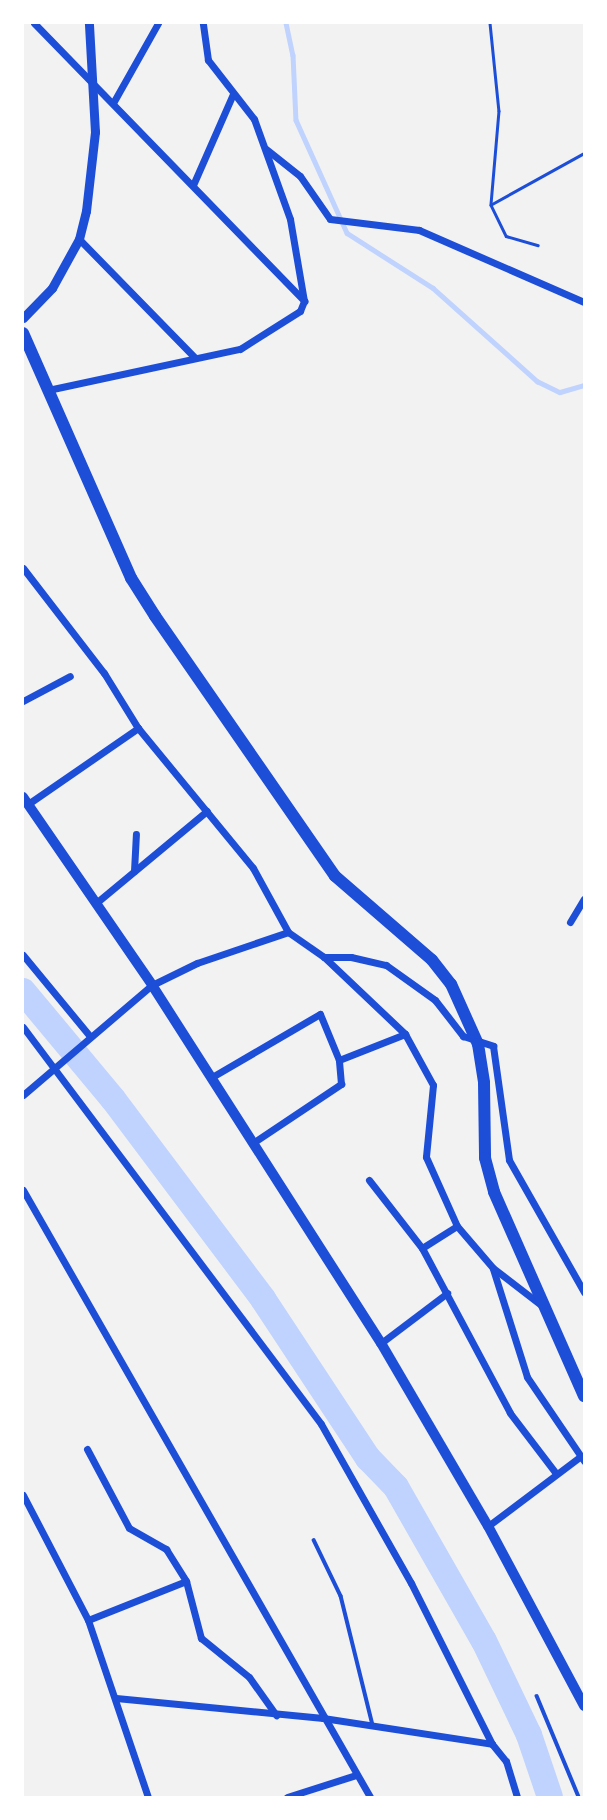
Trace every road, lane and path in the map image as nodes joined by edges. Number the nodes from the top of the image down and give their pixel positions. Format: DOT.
graph roads {
  1 [pos="34,23"];
  2 [pos="89,23"];
  3 [pos="158,23"];
  4 [pos="203,23"];
  5 [pos="490,23"];
  6 [pos="92,81"];
  7 [pos="233,94"];
  8 [pos="113,103"];
  9 [pos="265,148"];
  10 [pos="584,153"];
  11 [pos="193,186"];
  12 [pos="491,205"];
  13 [pos="79,239"];
  14 [pos="538,245"];
  15 [pos="304,301"];
  16 [pos="584,302"];
  17 [pos="23,318"];
  18 [pos="23,333"];
  19 [pos="195,359"];
  20 [pos="48,390"];
  21 [pos="23,568"];
  22 [pos="70,676"];
  23 [pos="23,701"];
  24 [pos="138,728"];
  25 [pos="25,800"];
  26 [pos="207,811"];
  27 [pos="135,834"];
  28 [pos="134,871"];
  29 [pos="584,899"];
  30 [pos="96,903"];
  31 [pos="570,922"];
  32 [pos="288,932"];
  33 [pos="23,955"];
  34 [pos="324,957"];
  35 [pos="152,985"];
  36 [pos="23,1027"];
  37 [pos="405,1034"];
  38 [pos="88,1037"];
  39 [pos="478,1044"];
  40 [pos="339,1060"];
  41 [pos="53,1068"];
  42 [pos="212,1077"];
  43 [pos="23,1095"];
  44 [pos="254,1142"];
  45 [pos="369,1180"];
  46 [pos="23,1190"];
  47 [pos="25,1200"];
  48 [pos="457,1226"];
  49 [pos="422,1248"];
  50 [pos="493,1268"];
  51 [pos="584,1292"];
  52 [pos="447,1293"];
  53 [pos="545,1308"];
  54 [pos="381,1343"];
  55 [pos="584,1396"];
  56 [pos="88,1449"];
  57 [pos="582,1458"];
  58 [pos="555,1472"];
  59 [pos="23,1495"];
  60 [pos="488,1526"];
  61 [pos="314,1540"];
  62 [pos="186,1581"];
  63 [pos="88,1620"];
  64 [pos="537,1696"];
  65 [pos="116,1698"];
  66 [pos="584,1706"];
  67 [pos="276,1715"];
  68 [pos="323,1718"];
  69 [pos="373,1725"];
  70 [pos="492,1744"];
  71 [pos="356,1774"];
  72 [pos="148,1797"];
  73 [pos="287,1797"];
  74 [pos="370,1797"];
  75 [pos="517,1797"];
  76 [pos="579,1797"];
  1 -- 6 [label="street"];
  2 -- 6 [label="street"];
  3 -- 8 [label="street"];
  4 -- 7 [label="street"];
  5 -- 12 [label="path"];
  6 -- 8 [label="street"];
  6 -- 13 [label="street"];
  7 -- 9 [label="street"];
  7 -- 11 [label="street"];
  8 -- 11 [label="street"];
  9 -- 15 [label="street"];
  9 -- 16 [label="street"];
  10 -- 12 [label="path"];
  11 -- 15 [label="street"];
  12 -- 14 [label="path"];
  13 -- 17 [label="street"];
  13 -- 19 [label="street"];
  15 -- 19 [label="street"];
  18 -- 20 [label="highway"];
  19 -- 20 [label="street"];
  20 -- 39 [label="highway"];
  21 -- 24 [label="street"];
  22 -- 23 [label="street"];
  24 -- 25 [label="street"];
  24 -- 26 [label="street"];
  25 -- 30 [label="main road"];
  26 -- 28 [label="street"];
  26 -- 32 [label="street"];
  27 -- 28 [label="street"];
  28 -- 30 [label="street"];
  29 -- 31 [label="street"];
  30 -- 35 [label="main road"];
  32 -- 34 [label="street"];
  32 -- 35 [label="street"];
  33 -- 38 [label="street"];
  34 -- 37 [label="street"];
  34 -- 39 [label="street"];
  35 -- 38 [label="street"];
  35 -- 42 [label="main road"];
  36 -- 41 [label="street"];
  37 -- 40 [label="street"];
  37 -- 48 [label="street"];
  38 -- 41 [label="street"];
  39 -- 51 [label="street"];
  39 -- 53 [label="highway"];
  40 -- 42 [label="street"];
  40 -- 44 [label="street"];
  41 -- 43 [label="street"];
  41 -- 70 [label="street"];
  42 -- 44 [label="main road"];
  44 -- 54 [label="main road"];
  45 -- 49 [label="street"];
  46 -- 47 [label="street"];
  47 -- 68 [label="street"];
  48 -- 49 [label="street"];
  48 -- 50 [label="street"];
  49 -- 52 [label="street"];
  50 -- 53 [label="street"];
  50 -- 57 [label="street"];
  52 -- 54 [label="street"];
  52 -- 58 [label="street"];
  53 -- 55 [label="highway"];
  54 -- 60 [label="main road"];
  56 -- 62 [label="street"];
  57 -- 58 [label="street"];
  58 -- 60 [label="street"];
  59 -- 63 [label="street"];
  60 -- 66 [label="main road"];
  61 -- 69 [label="lane"];
  62 -- 63 [label="street"];
  62 -- 67 [label="street"];
  63 -- 65 [label="street"];
  64 -- 76 [label="lane"];
  65 -- 67 [label="street"];
  65 -- 72 [label="street"];
  67 -- 68 [label="street"];
  68 -- 69 [label="street"];
  68 -- 71 [label="street"];
  69 -- 70 [label="street"];
  70 -- 75 [label="street"];
  71 -- 73 [label="street"];
  71 -- 74 [label="street"];
}
